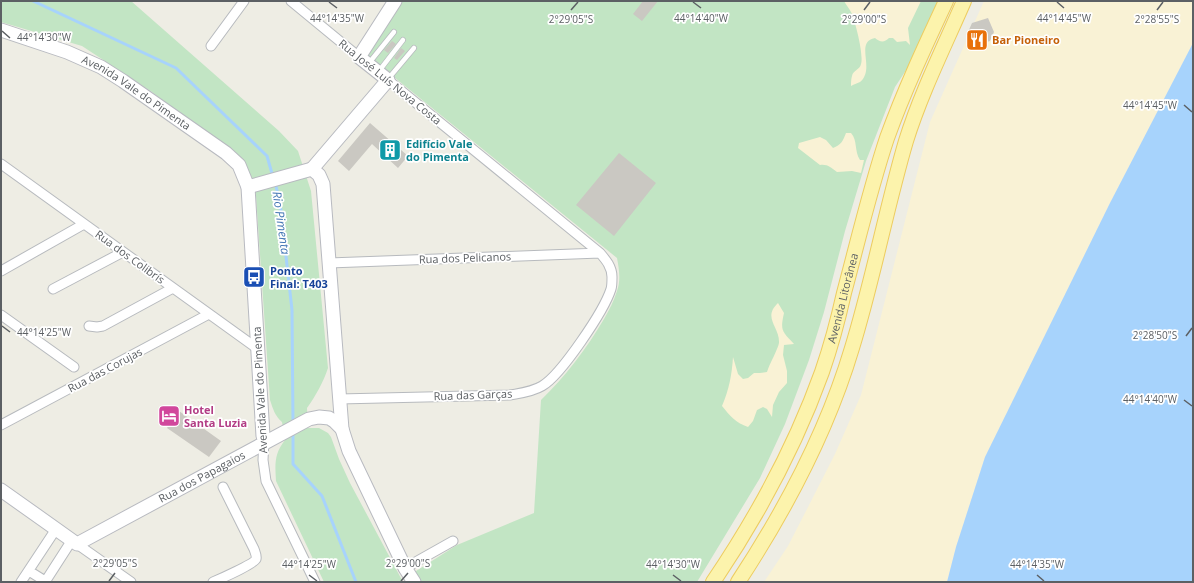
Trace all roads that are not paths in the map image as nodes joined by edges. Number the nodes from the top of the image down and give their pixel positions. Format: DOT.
graph roads {
  1 [pos="244,1"];
  2 [pos="291,1"];
  3 [pos="394,1"];
  4 [pos="946,1"];
  5 [pos="964,1"];
  6 [pos="1,30"];
  7 [pos="394,32"];
  8 [pos="403,40"];
  9 [pos="211,46"];
  10 [pos="414,48"];
  11 [pos="923,51"];
  12 [pos="373,69"];
  13 [pos="924,91"];
  14 [pos="896,116"];
  15 [pos="902,158"];
  16 [pos="1,164"];
  17 [pos="312,169"];
  18 [pos="254,186"];
  19 [pos="84,224"];
  20 [pos="123,252"];
  21 [pos="600,253"];
  22 [pos="329,263"];
  23 [pos="1,272"];
  24 [pos="173,288"];
  25 [pos="53,289"];
  26 [pos="209,314"];
  27 [pos="1,315"];
  28 [pos="89,326"];
  29 [pos="258,349"];
  30 [pos="74,367"];
  31 [pos="339,399"];
  32 [pos="329,418"];
  33 [pos="1,425"];
  34 [pos="342,428"];
  35 [pos="264,440"];
  36 [pos="223,487"];
  37 [pos="1,490"];
  38 [pos="56,529"];
  39 [pos="453,541"];
  40 [pos="74,542"];
  41 [pos="405,568"];
  42 [pos="29,570"];
  43 [pos="21,582"];
  44 [pos="45,582"];
  45 [pos="131,582"];
  46 [pos="213,582"];
  47 [pos="315,582"];
  48 [pos="414,582"];
  49 [pos="713,582"];
  50 [pos="738,582"];
  1 -- 9 [label="street"];
  2 -- 12 [label="street, Rua José Luís Nova Costa"];
  3 -- 12 [label="street"];
  4 -- 11 [label="main road, Avenida Litorânea"];
  5 -- 13 [label="main road, Avenida Litorânea"];
  6 -- 18 [label="street, Avenida Vale do Pimenta"];
  7 -- 12 [label="lane"];
  8 -- 12 [label="lane"];
  10 -- 12 [label="lane"];
  11 -- 13 [label="main road"];
  11 -- 14 [label="main road, Avenida Litorânea"];
  12 -- 17 [label="street"];
  12 -- 21 [label="street, Rua José Luís Nova Costa"];
  13 -- 15 [label="main road, Avenida Litorânea"];
  14 -- 15 [label="main road"];
  14 -- 49 [label="main road, Avenida Litorânea"];
  15 -- 50 [label="main road, Avenida Litorânea"];
  16 -- 19 [label="street, Rua dos Colibrís"];
  17 -- 18 [label="street"];
  17 -- 22 [label="street"];
  18 -- 29 [label="street, Avenida Vale do Pimenta"];
  19 -- 20 [label="street, Rua dos Colibrís"];
  19 -- 23 [label="street"];
  20 -- 24 [label="street, Rua dos Colibrís"];
  20 -- 25 [label="street"];
  21 -- 22 [label="street, Rua dos Pelicanos"];
  21 -- 31 [label="street, Rua das Garças"];
  22 -- 31 [label="street"];
  24 -- 26 [label="street, Rua dos Colibrís"];
  24 -- 28 [label="street"];
  26 -- 29 [label="street, Rua dos Colibrís"];
  26 -- 33 [label="street, Rua das Corujas"];
  27 -- 30 [label="street"];
  29 -- 35 [label="street, Avenida Vale do Pimenta"];
  31 -- 32 [label="street"];
  31 -- 34 [label="street"];
  32 -- 34 [label="street"];
  32 -- 35 [label="street, Rua dos Papagaios"];
  34 -- 41 [label="street"];
  35 -- 40 [label="street, Rua dos Papagaios"];
  35 -- 47 [label="street, Avenida Vale do Pimenta"];
  36 -- 46 [label="street"];
  37 -- 38 [label="street"];
  38 -- 40 [label="street"];
  38 -- 42 [label="street"];
  39 -- 41 [label="street"];
  40 -- 44 [label="street"];
  40 -- 45 [label="street"];
  41 -- 48 [label="street"];
  42 -- 43 [label="street"];
  42 -- 44 [label="street"];
}
